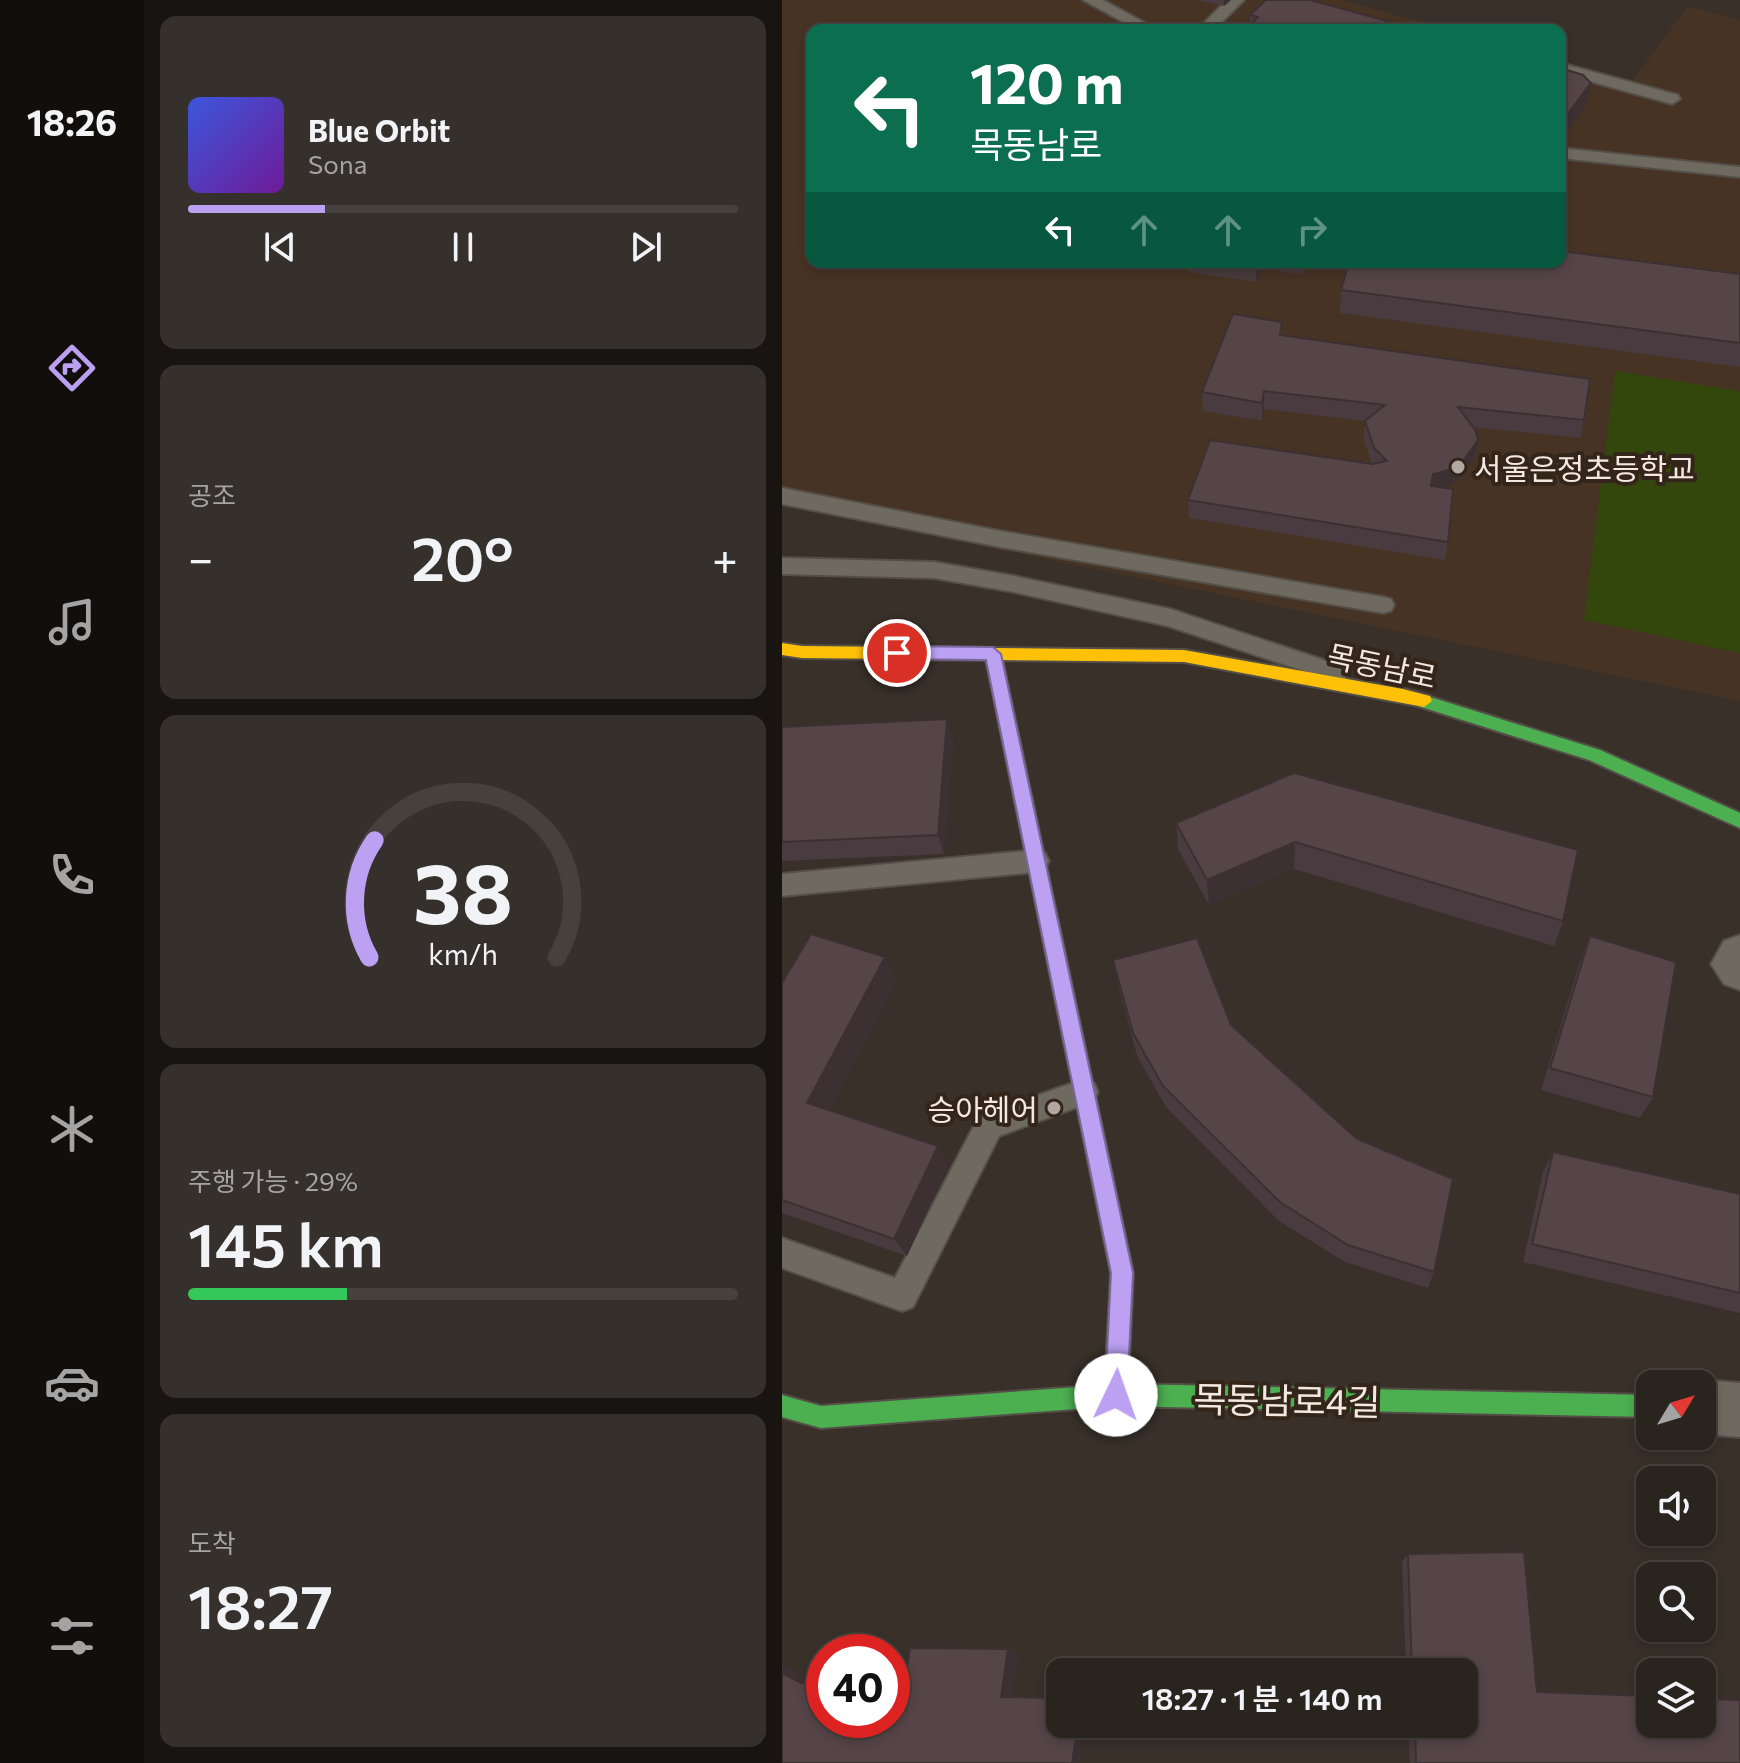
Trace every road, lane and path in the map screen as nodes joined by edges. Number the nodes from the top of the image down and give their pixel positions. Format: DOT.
graph roads {
  1 [pos="1091,0"];
  2 [pos="1236,0"];
  3 [pos="1138,24"];
  4 [pos="1211,24"];
  5 [pos="1566,70"];
  6 [pos="1672,99"];
  7 [pos="1566,154"];
  8 [pos="1740,172"];
  9 [pos="782,496"];
  10 [pos="782,566"];
  11 [pos="1383,605"];
  12 [pos="782,649"];
  13 [pos="993,654"];
  14 [pos="1403,695"];
  15 [pos="1740,821"];
  16 [pos="1036,861"];
  17 [pos="782,885"];
  18 [pos="1740,955"];
  19 [pos="1740,970"];
  20 [pos="1084,1092"];
  21 [pos="782,1253"];
  22 [pos="1116,1395"];
  23 [pos="782,1406"];
  24 [pos="1636,1406"];
  25 [pos="1716,1408"];
  26 [pos="1740,1410"];
  1 -- 3 [label="lane"];
  2 -- 4 [label="lane"];
  5 -- 6 [label="lane"];
  7 -- 8 [label="lane"];
  9 -- 11 [label="lane"];
  10 -- 14 [label="lane"];
  12 -- 13 [label="street, 목동남로"];
  13 -- 14 [label="street, 목동남로"];
  13 -- 16 [label="street"];
  14 -- 15 [label="street, 목동남로"];
  16 -- 17 [label="lane"];
  16 -- 20 [label="street"];
  18 -- 19 [label="street"];
  20 -- 21 [label="lane"];
  20 -- 22 [label="street"];
  22 -- 23 [label="street, 목동남로4길"];
  22 -- 24 [label="street, 목동남로4길"];
  25 -- 26 [label="street"];
}
